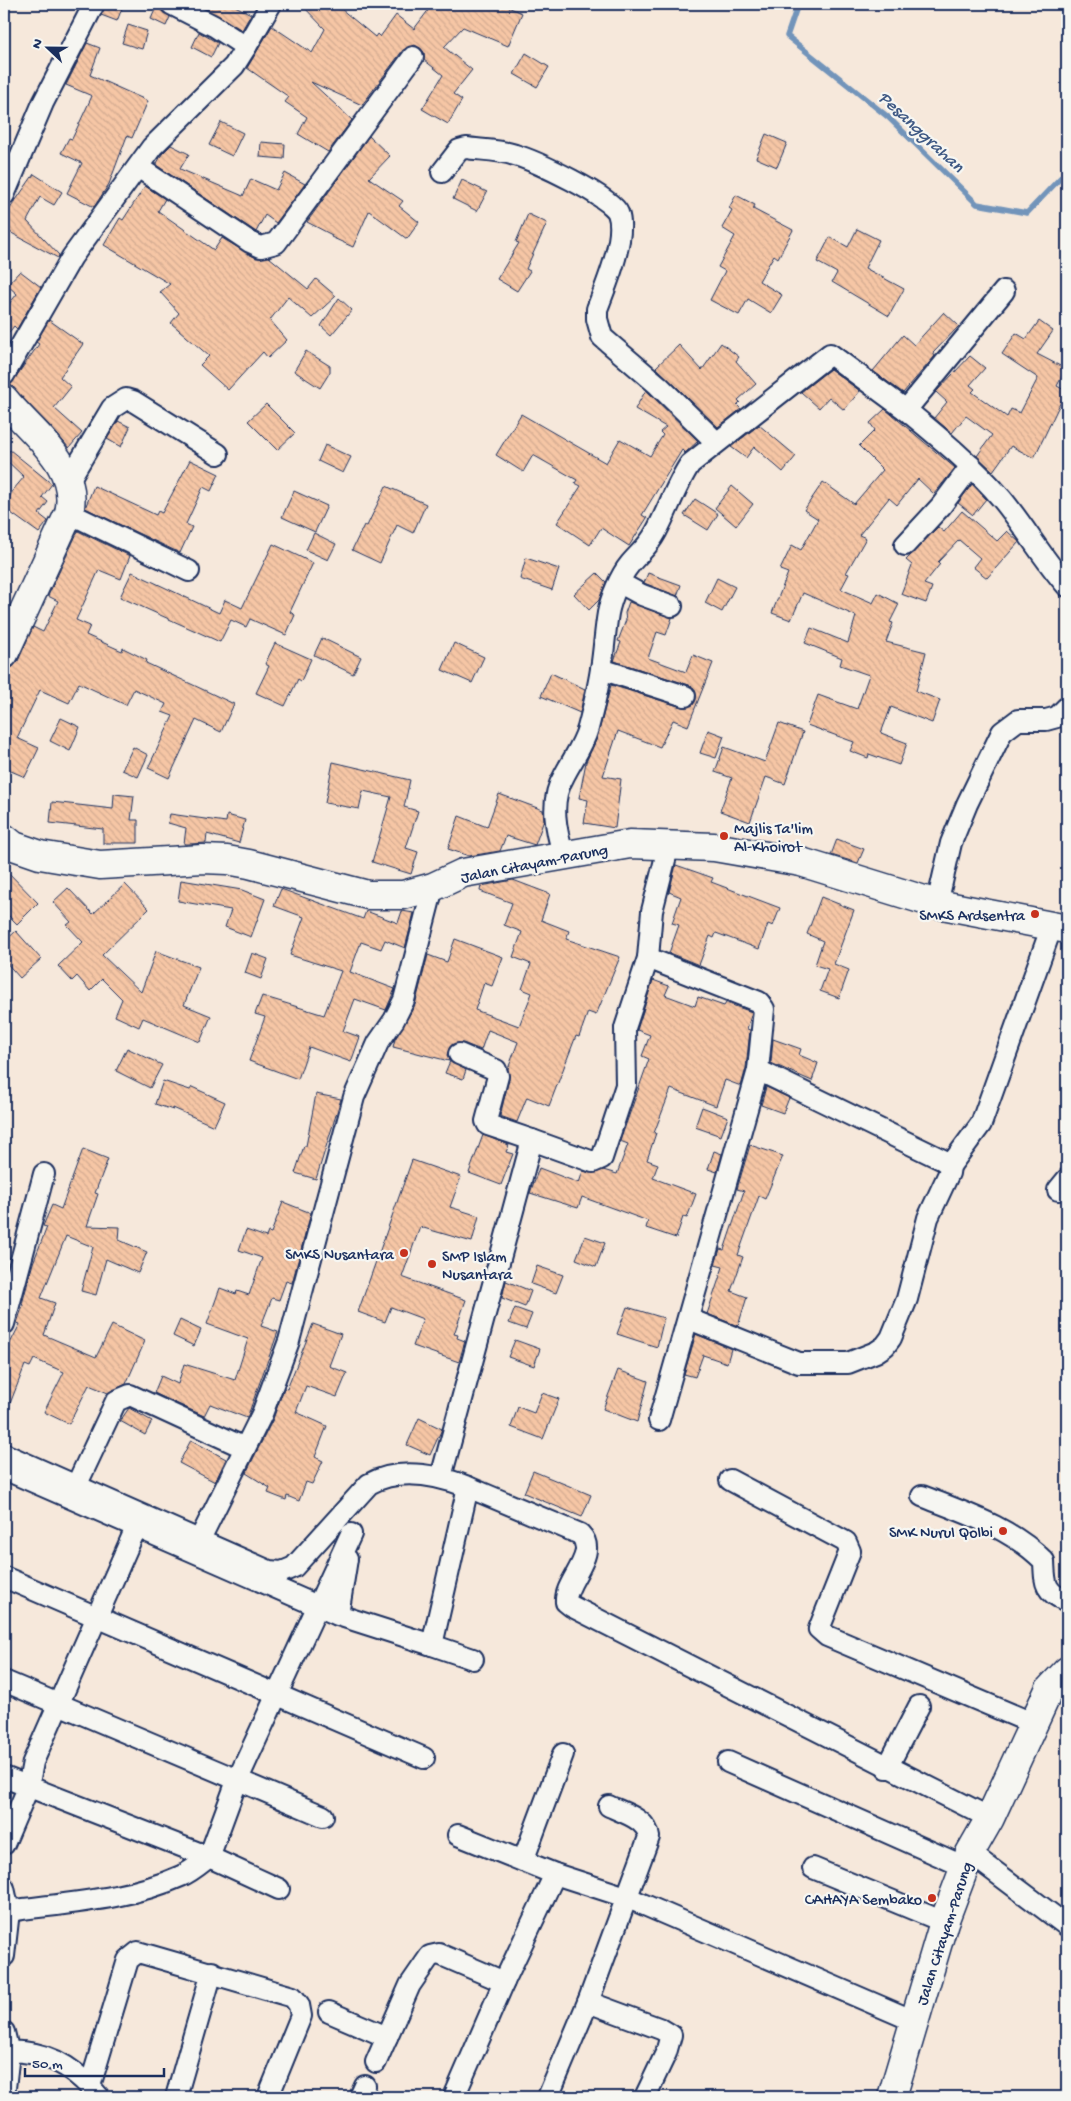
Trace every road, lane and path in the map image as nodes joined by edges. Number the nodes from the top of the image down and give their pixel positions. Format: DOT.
graph roads {
  1 [pos="94,4"];
  2 [pos="171,4"];
  3 [pos="271,4"];
  4 [pos="246,46"];
  5 [pos="413,57"];
  6 [pos="138,166"];
  7 [pos="442,172"];
  8 [pos="4,195"];
  9 [pos="1004,291"];
  10 [pos="4,375"];
  11 [pos="4,399"];
  12 [pos="906,410"];
  13 [pos="716,442"];
  14 [pos="218,454"];
  15 [pos="971,466"];
  16 [pos="70,480"];
  17 [pos="69,513"];
  18 [pos="905,545"];
  19 [pos="189,570"];
  20 [pos="620,582"];
  21 [pos="1067,586"];
  22 [pos="672,606"];
  23 [pos="4,654"];
  24 [pos="601,669"];
  25 [pos="685,696"];
  26 [pos="1067,706"];
  27 [pos="4,838"];
  28 [pos="668,844"];
  29 [pos="564,857"];
  30 [pos="433,887"];
  31 [pos="937,904"];
  32 [pos="1060,927"];
  33 [pos="648,958"];
  34 [pos="459,1054"];
  35 [pos="758,1070"];
  36 [pos="532,1140"];
  37 [pos="950,1166"];
  38 [pos="44,1174"];
  39 [pos="688,1319"];
  40 [pos="4,1324"];
  41 [pos="659,1420"];
  42 [pos="245,1448"];
  43 [pos="4,1454"];
  44 [pos="4,1469"];
  45 [pos="441,1476"];
  46 [pos="730,1480"];
  47 [pos="76,1486"];
  48 [pos="468,1487"];
  49 [pos="922,1496"];
  50 [pos="357,1498"];
  51 [pos="136,1528"];
  52 [pos="351,1534"];
  53 [pos="200,1541"];
  54 [pos="4,1577"];
  55 [pos="1067,1601"];
  56 [pos="318,1606"];
  57 [pos="338,1615"];
  58 [pos="97,1617"];
  59 [pos="432,1645"];
  60 [pos="473,1659"];
  61 [pos="1067,1670"];
  62 [pos="4,1681"];
  63 [pos="277,1695"];
  64 [pos="59,1704"];
  65 [pos="919,1706"];
  66 [pos="1032,1723"];
  67 [pos="563,1754"];
  68 [pos="424,1758"];
  69 [pos="728,1762"];
  70 [pos="886,1768"];
  71 [pos="4,1777"];
  72 [pos="238,1781"];
  73 [pos="28,1788"];
  74 [pos="609,1806"];
  75 [pos="323,1816"];
  76 [pos="990,1818"];
  77 [pos="458,1835"];
  78 [pos="4,1844"];
  79 [pos="209,1858"];
  80 [pos="968,1860"];
  81 [pos="523,1861"];
  82 [pos="813,1868"];
  83 [pos="555,1874"];
  84 [pos="4,1888"];
  85 [pos="279,1889"];
  86 [pos="626,1897"];
  87 [pos="8,1911"];
  88 [pos="944,1922"];
  89 [pos="1067,1926"];
  90 [pos="4,1956"];
  91 [pos="212,1972"];
  92 [pos="504,1982"];
  93 [pos="588,2002"];
  94 [pos="329,2012"];
  95 [pos="914,2021"];
  96 [pos="4,2032"];
  97 [pos="387,2037"];
  98 [pos="6,2053"];
  99 [pos="376,2062"];
  100 [pos="94,2092"];
  101 [pos="4,2097"];
  102 [pos="176,2097"];
  103 [pos="268,2097"];
  104 [pos="454,2097"];
  105 [pos="548,2097"];
  106 [pos="645,2097"];
  107 [pos="892,2097"];
  1 -- 8 [label="street"];
  2 -- 4 [label="street"];
  3 -- 4 [label="street"];
  4 -- 6 [label="street"];
  5 -- 6 [label="street"];
  6 -- 10 [label="street"];
  7 -- 13 [label="street"];
  9 -- 12 [label="street"];
  11 -- 16 [label="street"];
  12 -- 13 [label="street"];
  12 -- 15 [label="street"];
  13 -- 20 [label="street"];
  14 -- 16 [label="street"];
  15 -- 18 [label="street"];
  15 -- 21 [label="street"];
  16 -- 17 [label="street"];
  17 -- 19 [label="street"];
  17 -- 23 [label="street"];
  20 -- 22 [label="street"];
  20 -- 24 [label="street"];
  24 -- 25 [label="street"];
  24 -- 29 [label="street"];
  26 -- 31 [label="street"];
  27 -- 30 [label="street, Jalan Citayam-Parung"];
  28 -- 29 [label="street, Jalan Citayam-Parung"];
  28 -- 31 [label="street, Jalan Citayam-Parung"];
  28 -- 33 [label="street"];
  29 -- 30 [label="street, Jalan Citayam-Parung"];
  30 -- 42 [label="street"];
  31 -- 32 [label="street, Jalan Citayam-Parung"];
  32 -- 37 [label="street"];
  33 -- 35 [label="street"];
  33 -- 36 [label="street"];
  34 -- 36 [label="street"];
  35 -- 37 [label="street"];
  35 -- 39 [label="street"];
  36 -- 45 [label="street"];
  37 -- 39 [label="street"];
  38 -- 40 [label="street"];
  39 -- 41 [label="street"];
  42 -- 47 [label="street"];
  42 -- 53 [label="street"];
  43 -- 47 [label="street"];
  44 -- 51 [label="street"];
  45 -- 48 [label="street"];
  45 -- 50 [label="street"];
  46 -- 66 [label="street"];
  47 -- 53 [label="street"];
  48 -- 59 [label="street"];
  48 -- 70 [label="street"];
  49 -- 55 [label="street"];
  50 -- 52 [label="street"];
  50 -- 53 [label="street"];
  51 -- 56 [label="street"];
  51 -- 58 [label="street"];
  52 -- 56 [label="street"];
  52 -- 57 [label="street"];
  54 -- 58 [label="street"];
  56 -- 57 [label="street"];
  56 -- 63 [label="street"];
  57 -- 59 [label="street"];
  58 -- 63 [label="street"];
  58 -- 64 [label="street"];
  59 -- 60 [label="street"];
  61 -- 66 [label="street, Jalan Citayam-Parung"];
  62 -- 64 [label="street"];
  63 -- 68 [label="street"];
  63 -- 72 [label="street"];
  64 -- 72 [label="street"];
  64 -- 73 [label="street"];
  65 -- 70 [label="street"];
  66 -- 76 [label="street, Jalan Citayam-Parung"];
  67 -- 81 [label="street"];
  69 -- 80 [label="street"];
  70 -- 76 [label="street"];
  71 -- 73 [label="street"];
  72 -- 75 [label="street"];
  72 -- 79 [label="street"];
  73 -- 78 [label="street"];
  73 -- 79 [label="street"];
  74 -- 86 [label="street"];
  76 -- 80 [label="street, Jalan Citayam-Parung"];
  77 -- 81 [label="street"];
  79 -- 85 [label="street"];
  79 -- 87 [label="street"];
  80 -- 88 [label="street, Jalan Citayam-Parung"];
  80 -- 89 [label="street"];
  81 -- 83 [label="street"];
  82 -- 88 [label="street"];
  83 -- 86 [label="street"];
  83 -- 92 [label="street"];
  84 -- 87 [label="street"];
  86 -- 93 [label="street"];
  86 -- 95 [label="street"];
  87 -- 90 [label="street"];
  88 -- 95 [label="street, Jalan Citayam-Parung"];
  91 -- 100 [label="street"];
  91 -- 102 [label="street"];
  91 -- 103 [label="street"];
  92 -- 97 [label="street"];
  92 -- 104 [label="street"];
  93 -- 105 [label="street"];
  93 -- 106 [label="street"];
  94 -- 97 [label="street"];
  95 -- 107 [label="street, Jalan Citayam-Parung"];
  96 -- 98 [label="street"];
  97 -- 99 [label="street"];
  98 -- 100 [label="street"];
  98 -- 101 [label="street"];
}
